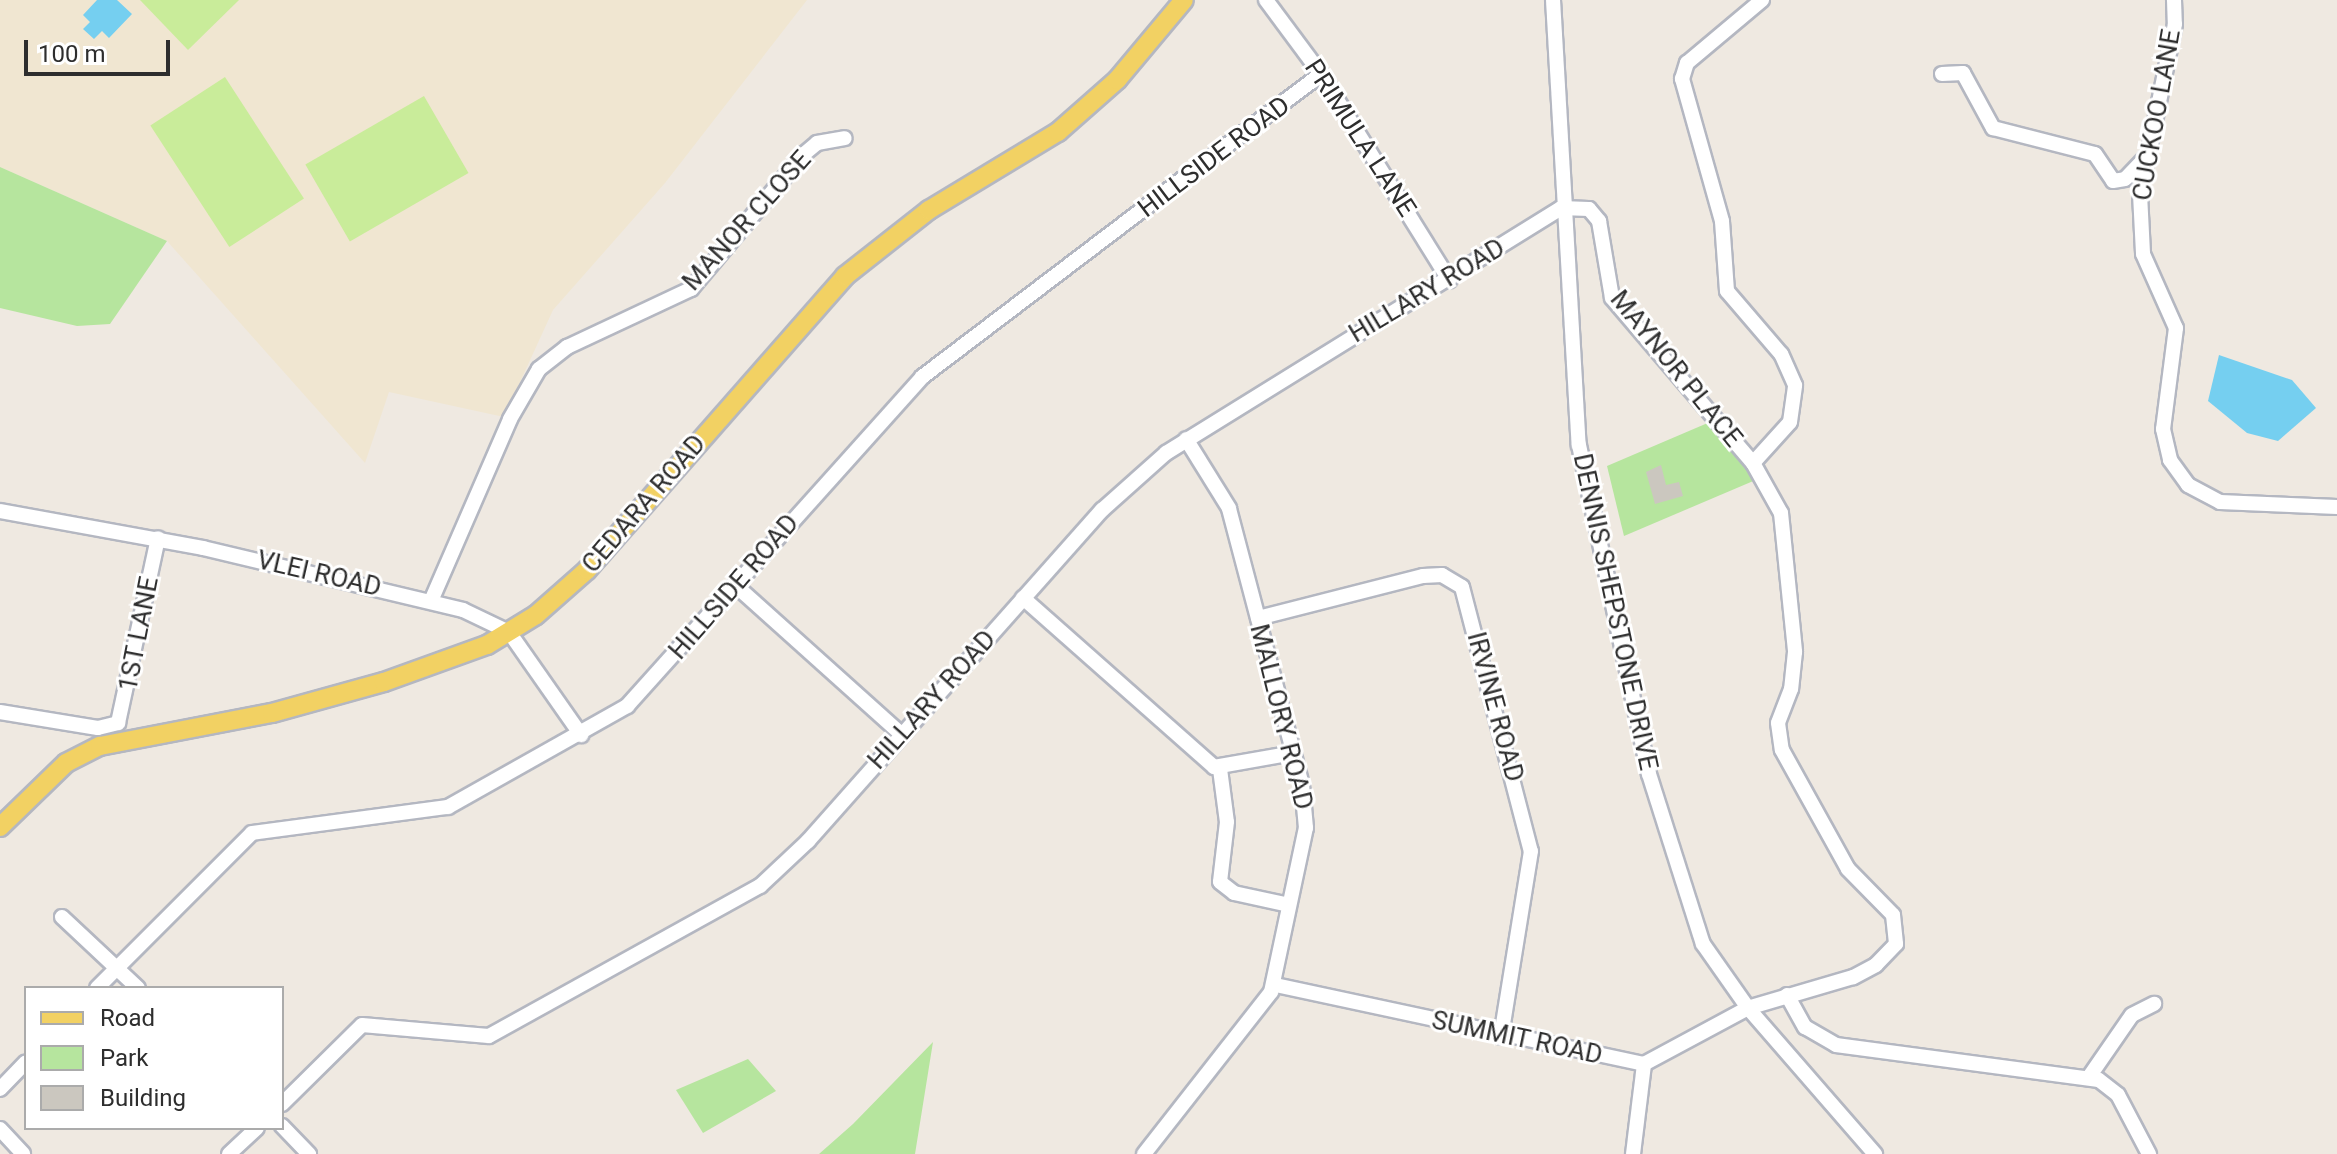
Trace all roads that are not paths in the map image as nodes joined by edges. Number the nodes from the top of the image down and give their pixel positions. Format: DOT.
graph roads {
  1 [pos="1184,0"];
  2 [pos="1266,0"];
  3 [pos="1553,0"];
  4 [pos="1762,0"];
  5 [pos="2174,0"];
  6 [pos="1321,74"];
  7 [pos="1942,74"];
  8 [pos="845,138"];
  9 [pos="2146,157"];
  10 [pos="1561,208"];
  11 [pos="1449,280"];
  12 [pos="1186,439"];
  13 [pos="1753,463"];
  14 [pos="2337,507"];
  15 [pos="0,511"];
  16 [pos="158,538"];
  17 [pos="735,585"];
  18 [pos="1023,598"];
  19 [pos="431,601"];
  20 [pos="1258,618"];
  21 [pos="509,632"];
  22 [pos="0,712"];
  23 [pos="581,735"];
  24 [pos="902,735"];
  25 [pos="1293,753"];
  26 [pos="1220,769"];
  27 [pos="0,827"];
  28 [pos="1289,905"];
  29 [pos="62,917"];
  30 [pos="117,967"];
  31 [pos="1274,985"];
  32 [pos="99,986"];
  33 [pos="136,986"];
  34 [pos="1787,995"];
  35 [pos="2154,1004"];
  36 [pos="1748,1008"];
  37 [pos="1501,1037"];
  38 [pos="24,1064"];
  39 [pos="1644,1064"];
  40 [pos="2089,1077"];
  41 [pos="0,1089"];
  42 [pos="284,1102"];
  43 [pos="284,1128"];
  44 [pos="0,1129"];
  45 [pos="255,1130"];
  46 [pos="1146,1150"];
  47 [pos="23,1154"];
  48 [pos="229,1154"];
  49 [pos="309,1154"];
  50 [pos="1162,1154"];
  51 [pos="1633,1154"];
  52 [pos="1875,1154"];
  53 [pos="2149,1154"];
  1 -- 21 [label="main road, CEDARA ROAD"];
  2 -- 6 [label="street, PRIMULA LANE"];
  3 -- 10 [label="street, DENNIS SHEPSTONE DRIVE"];
  4 -- 13 [label="street"];
  5 -- 9 [label="street, CUCKOO LANE"];
  6 -- 11 [label="street, PRIMULA LANE"];
  6 -- 17 [label="street, HILLSIDE ROAD"];
  7 -- 9 [label="street"];
  8 -- 19 [label="street, MANOR CLOSE"];
  9 -- 14 [label="street, CUCKOO LANE"];
  10 -- 11 [label="street, HILLARY ROAD"];
  10 -- 13 [label="street, MAYNOR PLACE"];
  10 -- 36 [label="street, DENNIS SHEPSTONE DRIVE"];
  11 -- 12 [label="street, HILLARY ROAD"];
  12 -- 18 [label="street, HILLARY ROAD"];
  12 -- 20 [label="street, MALLORY ROAD"];
  13 -- 34 [label="street"];
  15 -- 16 [label="street, VLEI ROAD"];
  16 -- 19 [label="street, VLEI ROAD"];
  16 -- 22 [label="street, 1ST LANE"];
  17 -- 23 [label="street, HILLSIDE ROAD"];
  17 -- 24 [label="street"];
  18 -- 24 [label="street, HILLARY ROAD"];
  18 -- 26 [label="street"];
  19 -- 21 [label="street, VLEI ROAD"];
  20 -- 25 [label="street, MALLORY ROAD"];
  20 -- 37 [label="street, IRVINE ROAD"];
  21 -- 23 [label="street"];
  21 -- 27 [label="main road, CEDARA ROAD"];
  23 -- 30 [label="street, HILLSIDE ROAD"];
  24 -- 42 [label="street, HILLARY ROAD"];
  25 -- 26 [label="street"];
  25 -- 28 [label="street, MALLORY ROAD"];
  26 -- 28 [label="street"];
  28 -- 31 [label="street, MALLORY ROAD"];
  29 -- 30 [label="street"];
  30 -- 32 [label="street, HILLSIDE ROAD"];
  30 -- 33 [label="street"];
  31 -- 37 [label="street, SUMMIT ROAD"];
  31 -- 46 [label="street, MALLORY ROAD"];
  34 -- 36 [label="street"];
  34 -- 40 [label="street"];
  35 -- 40 [label="street"];
  36 -- 39 [label="street"];
  36 -- 52 [label="street, DENNIS SHEPSTONE DRIVE"];
  37 -- 39 [label="street, SUMMIT ROAD"];
  38 -- 41 [label="street"];
  39 -- 51 [label="street"];
  40 -- 53 [label="street"];
  43 -- 49 [label="street"];
  44 -- 47 [label="street"];
  45 -- 48 [label="street"];
  46 -- 50 [label="street"];
}
